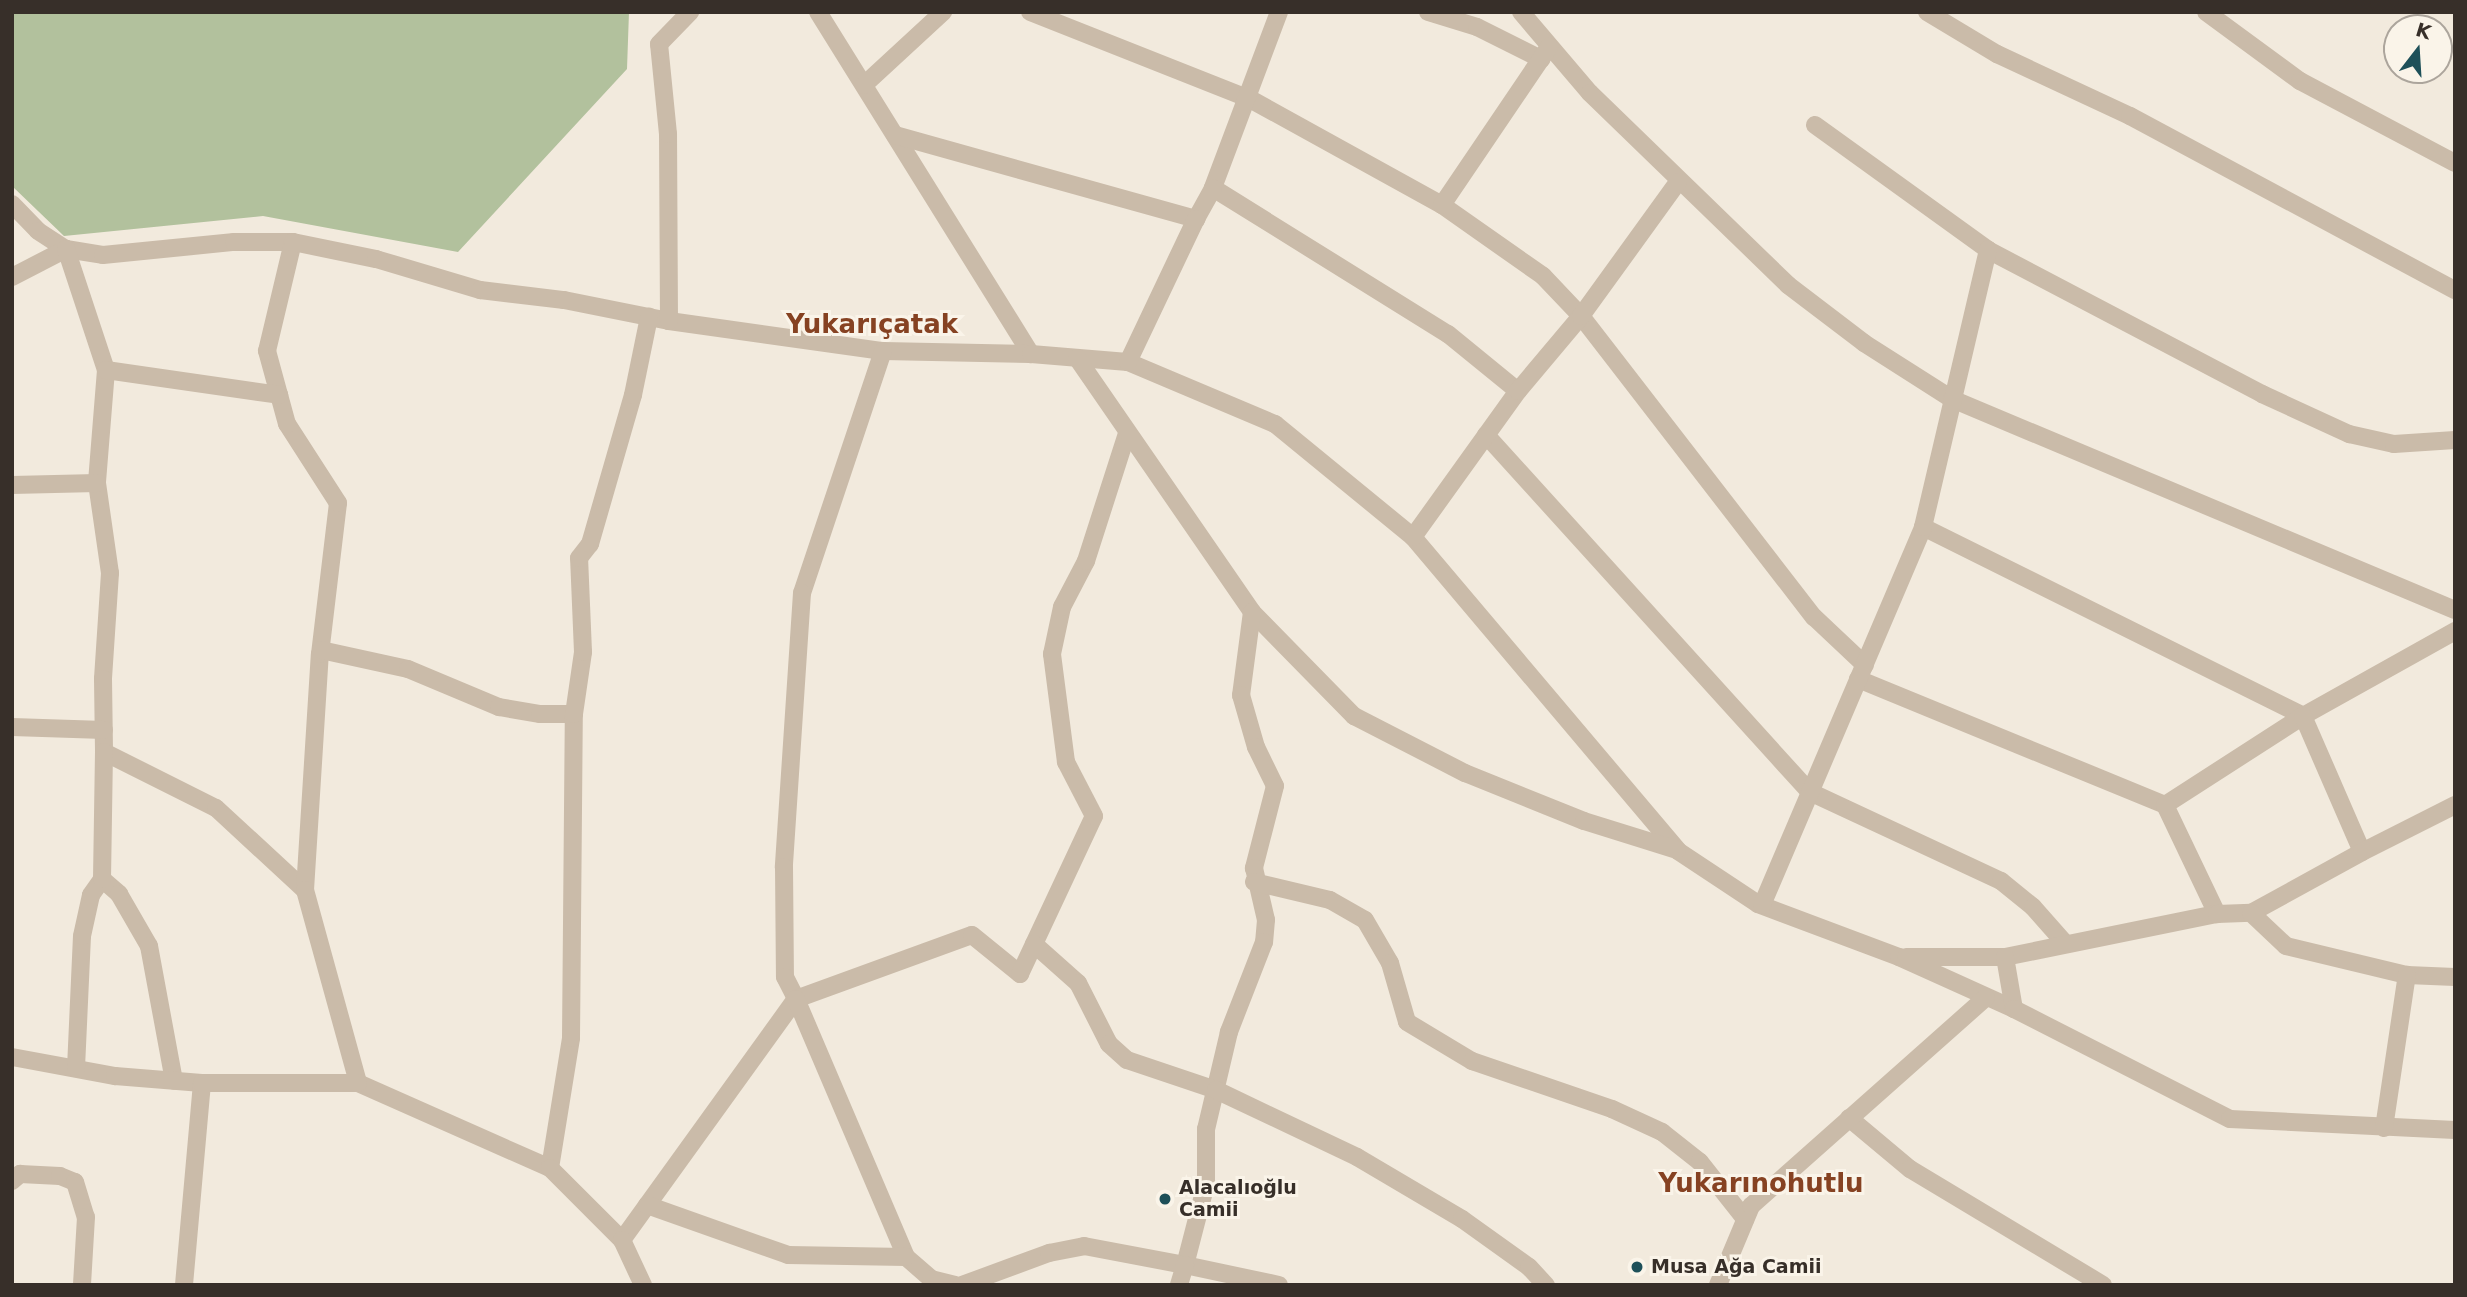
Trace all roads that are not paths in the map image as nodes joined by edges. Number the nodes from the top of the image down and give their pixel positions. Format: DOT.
graph roads {
  1 [pos="690,12"];
  2 [pos="818,12"];
  3 [pos="943,12"];
  4 [pos="1030,12"];
  5 [pos="1279,12"];
  6 [pos="1428,12"];
  7 [pos="1521,12"];
  8 [pos="1927,12"];
  9 [pos="2206,12"];
  10 [pos="1545,53"];
  11 [pos="864,85"];
  12 [pos="1250,99"];
  13 [pos="1815,125"];
  14 [pos="895,135"];
  15 [pos="2455,163"];
  16 [pos="1678,182"];
  17 [pos="1213,188"];
  18 [pos="12,204"];
  19 [pos="1442,205"];
  20 [pos="1196,219"];
  21 [pos="293,242"];
  22 [pos="66,249"];
  23 [pos="1988,250"];
  24 [pos="12,277"];
  25 [pos="2455,290"];
  26 [pos="1581,316"];
  27 [pos="649,317"];
  28 [pos="669,321"];
  29 [pos="883,351"];
  30 [pos="1031,354"];
  31 [pos="1077,358"];
  32 [pos="1128,362"];
  33 [pos="106,370"];
  34 [pos="1518,391"];
  35 [pos="279,395"];
  36 [pos="1952,400"];
  37 [pos="1127,433"];
  38 [pos="1486,436"];
  39 [pos="2455,440"];
  40 [pos="97,483"];
  41 [pos="12,485"];
  42 [pos="1923,527"];
  43 [pos="1413,537"];
  44 [pos="2455,610"];
  45 [pos="1252,612"];
  46 [pos="2455,631"];
  47 [pos="321,650"];
  48 [pos="1861,672"];
  49 [pos="574,714"];
  50 [pos="2303,716"];
  51 [pos="12,727"];
  52 [pos="104,730"];
  53 [pos="104,752"];
  54 [pos="1810,792"];
  55 [pos="2455,805"];
  56 [pos="2165,806"];
  57 [pos="1678,850"];
  58 [pos="2362,852"];
  59 [pos="102,878"];
  60 [pos="1254,882"];
  61 [pos="305,890"];
  62 [pos="1762,905"];
  63 [pos="2251,912"];
  64 [pos="2217,914"];
  65 [pos="2064,942"];
  66 [pos="1034,944"];
  67 [pos="1899,957"];
  68 [pos="2005,957"];
  69 [pos="2407,975"];
  70 [pos="2455,977"];
  71 [pos="1986,996"];
  72 [pos="796,999"];
  73 [pos="2014,1009"];
  74 [pos="12,1057"];
  75 [pos="76,1068"];
  76 [pos="174,1082"];
  77 [pos="202,1083"];
  78 [pos="358,1083"];
  79 [pos="1216,1090"];
  80 [pos="1849,1118"];
  81 [pos="2384,1128"];
  82 [pos="2455,1130"];
  83 [pos="550,1168"];
  84 [pos="12,1181"];
  85 [pos="648,1205"];
  86 [pos="1745,1219"];
  87 [pos="622,1240"];
  88 [pos="1185,1265"];
  89 [pos="915,1270"];
  90 [pos="82,1285"];
  91 [pos="184,1285"];
  92 [pos="643,1285"];
  93 [pos="955,1285"];
  94 [pos="962,1285"];
  95 [pos="1179,1285"];
  96 [pos="1279,1285"];
  97 [pos="1546,1285"];
  98 [pos="1718,1285"];
  99 [pos="2103,1285"];
  1 -- 28 [label="street"];
  2 -- 11 [label="street"];
  3 -- 11 [label="street"];
  4 -- 12 [label="street"];
  5 -- 12 [label="street"];
  6 -- 10 [label="street"];
  7 -- 10 [label="street"];
  8 -- 25 [label="street"];
  9 -- 15 [label="street"];
  10 -- 16 [label="street"];
  10 -- 19 [label="street"];
  11 -- 14 [label="street"];
  12 -- 17 [label="street"];
  12 -- 19 [label="street"];
  13 -- 23 [label="street"];
  14 -- 20 [label="street"];
  14 -- 30 [label="street"];
  16 -- 26 [label="street"];
  16 -- 36 [label="street"];
  17 -- 20 [label="street"];
  17 -- 34 [label="street"];
  18 -- 22 [label="street"];
  19 -- 26 [label="street"];
  20 -- 32 [label="street"];
  21 -- 22 [label="street"];
  21 -- 27 [label="street"];
  21 -- 35 [label="street"];
  22 -- 24 [label="street"];
  22 -- 33 [label="street"];
  23 -- 36 [label="street"];
  23 -- 39 [label="street"];
  26 -- 34 [label="street"];
  26 -- 48 [label="street"];
  27 -- 28 [label="street"];
  27 -- 49 [label="street"];
  28 -- 29 [label="street"];
  29 -- 30 [label="street"];
  29 -- 72 [label="street"];
  30 -- 31 [label="street"];
  31 -- 32 [label="street"];
  31 -- 37 [label="street"];
  32 -- 43 [label="street"];
  33 -- 35 [label="street"];
  33 -- 40 [label="street"];
  34 -- 38 [label="street"];
  35 -- 47 [label="street"];
  36 -- 42 [label="street"];
  36 -- 44 [label="street"];
  37 -- 45 [label="street"];
  37 -- 66 [label="street"];
  38 -- 43 [label="street"];
  38 -- 54 [label="street"];
  40 -- 41 [label="street"];
  40 -- 52 [label="street"];
  42 -- 48 [label="street"];
  42 -- 50 [label="street"];
  43 -- 57 [label="street"];
  45 -- 57 [label="street"];
  45 -- 60 [label="street"];
  46 -- 50 [label="street"];
  47 -- 49 [label="street"];
  47 -- 61 [label="street"];
  48 -- 54 [label="street"];
  48 -- 56 [label="street"];
  49 -- 83 [label="street"];
  50 -- 56 [label="street"];
  50 -- 58 [label="street"];
  51 -- 52 [label="street"];
  52 -- 53 [label="street"];
  53 -- 59 [label="street"];
  53 -- 61 [label="street"];
  54 -- 62 [label="street"];
  54 -- 65 [label="street"];
  55 -- 58 [label="street"];
  56 -- 64 [label="street"];
  57 -- 62 [label="street"];
  58 -- 63 [label="street"];
  59 -- 75 [label="street"];
  59 -- 76 [label="street"];
  60 -- 79 [label="street"];
  60 -- 86 [label="street"];
  61 -- 78 [label="street"];
  62 -- 67 [label="street"];
  63 -- 64 [label="street"];
  63 -- 69 [label="street"];
  64 -- 65 [label="street"];
  65 -- 68 [label="street"];
  66 -- 72 [label="street"];
  66 -- 79 [label="street"];
  67 -- 68 [label="street"];
  67 -- 71 [label="street"];
  68 -- 73 [label="street"];
  69 -- 70 [label="street"];
  69 -- 81 [label="street"];
  71 -- 73 [label="street"];
  71 -- 80 [label="street"];
  72 -- 85 [label="street"];
  72 -- 89 [label="street"];
  73 -- 81 [label="street"];
  74 -- 75 [label="street"];
  75 -- 76 [label="street"];
  76 -- 77 [label="street"];
  77 -- 78 [label="street"];
  77 -- 91 [label="street"];
  78 -- 83 [label="street"];
  79 -- 88 [label="street"];
  79 -- 97 [label="street"];
  80 -- 86 [label="street"];
  80 -- 99 [label="street"];
  81 -- 82 [label="street"];
  83 -- 87 [label="street"];
  84 -- 90 [label="street"];
  85 -- 87 [label="street"];
  85 -- 89 [label="street"];
  86 -- 98 [label="street"];
  87 -- 92 [label="street"];
  88 -- 94 [label="street"];
  88 -- 95 [label="street"];
  88 -- 96 [label="street"];
  89 -- 93 [label="street"];
}
